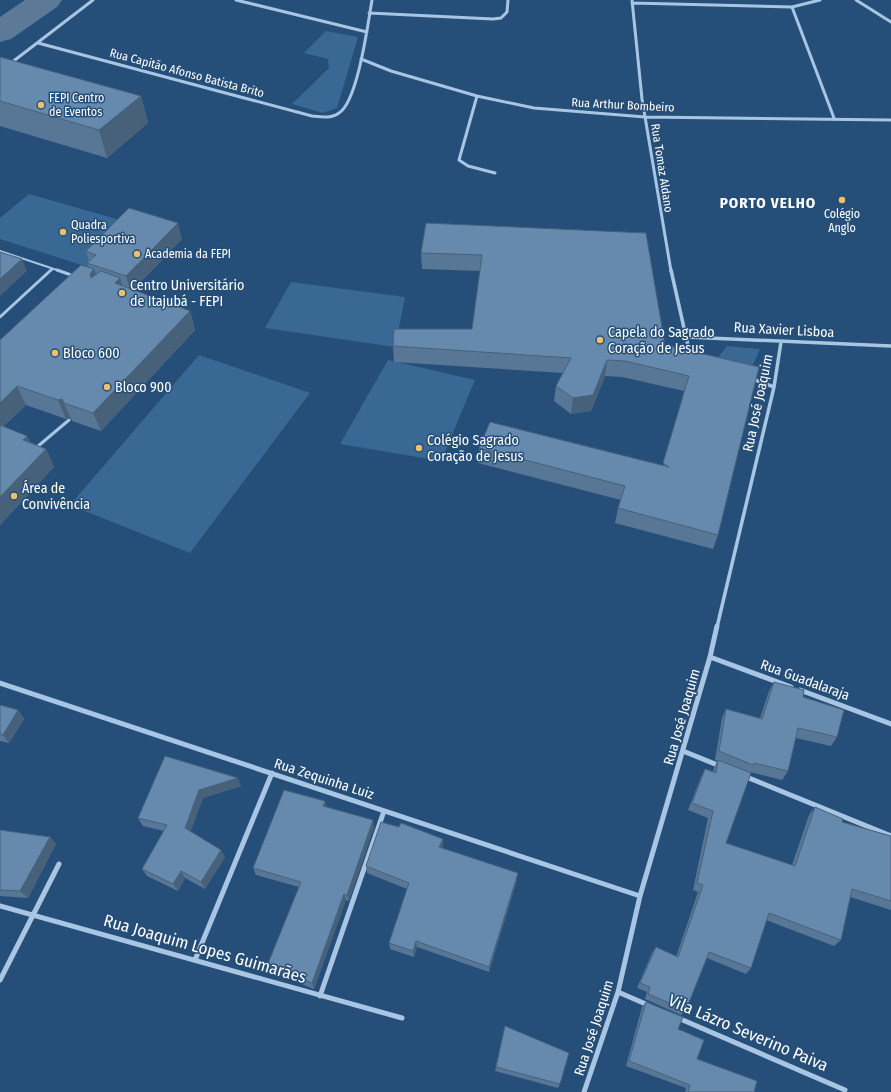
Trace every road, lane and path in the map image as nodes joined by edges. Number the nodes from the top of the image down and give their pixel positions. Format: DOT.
graph roads {
  1 [pos="93,0"];
  2 [pos="236,0"];
  3 [pos="372,0"];
  4 [pos="508,0"];
  5 [pos="820,0"];
  6 [pos="856,0"];
  7 [pos="632,2"];
  8 [pos="792,7"];
  9 [pos="369,13"];
  10 [pos="891,22"];
  11 [pos="367,32"];
  12 [pos="38,43"];
  13 [pos="361,59"];
  14 [pos="6,67"];
  15 [pos="477,96"];
  16 [pos="645,117"];
  17 [pos="834,118"];
  18 [pos="891,120"];
  19 [pos="495,173"];
  20 [pos="0,250"];
  21 [pos="53,269"];
  22 [pos="80,278"];
  23 [pos="0,317"];
  24 [pos="686,337"];
  25 [pos="781,342"];
  26 [pos="891,346"];
  27 [pos="697,358"];
  28 [pos="746,376"];
  29 [pos="774,387"];
  30 [pos="69,420"];
  31 [pos="32,445"];
  32 [pos="710,657"];
  33 [pos="0,683"];
  34 [pos="891,724"];
  35 [pos="683,752"];
  36 [pos="726,769"];
  37 [pos="272,773"];
  38 [pos="740,775"];
  39 [pos="384,811"];
  40 [pos="891,836"];
  41 [pos="60,864"];
  42 [pos="640,896"];
  43 [pos="0,906"];
  44 [pos="34,915"];
  45 [pos="194,960"];
  46 [pos="0,980"];
  47 [pos="618,992"];
  48 [pos="320,996"];
  49 [pos="655,1008"];
  50 [pos="670,1014"];
  51 [pos="402,1018"];
  52 [pos="845,1090"];
  53 [pos="584,1092"];
  1 -- 12 [label="street"];
  2 -- 11 [label="street"];
  3 -- 9 [label="street"];
  4 -- 9 [label="street"];
  5 -- 8 [label="street"];
  6 -- 10 [label="street"];
  7 -- 8 [label="street"];
  7 -- 16 [label="street, Rua Tomaz Aldano"];
  8 -- 17 [label="street"];
  9 -- 11 [label="street"];
  11 -- 13 [label="street"];
  12 -- 13 [label="street, Rua Capitão Afonso Batista Brito"];
  12 -- 14 [label="street"];
  13 -- 15 [label="street, Rua Arthur Bombeiro"];
  15 -- 16 [label="street, Rua Arthur Bombeiro"];
  15 -- 19 [label="street"];
  16 -- 17 [label="street, Rua Arthur Bombeiro"];
  16 -- 24 [label="street, Rua Tomaz Aldano"];
  17 -- 18 [label="street, Rua Arthur Bombeiro"];
  20 -- 21 [label="lane"];
  21 -- 22 [label="lane"];
  21 -- 23 [label="lane"];
  24 -- 25 [label="street, Rua Xavier Lisboa"];
  24 -- 27 [label="street"];
  25 -- 26 [label="street, Rua Xavier Lisboa"];
  25 -- 29 [label="street, Rua José Joaquim"];
  28 -- 29 [label="street"];
  29 -- 32 [label="street, Rua José Joaquim"];
  30 -- 31 [label="lane"];
  32 -- 34 [label="street, Rua Guadalaraja"];
  32 -- 35 [label="street, Rua José Joaquim"];
  33 -- 37 [label="street, Rua Zequinha Luiz"];
  35 -- 36 [label="street"];
  35 -- 42 [label="street, Rua José Joaquim"];
  37 -- 39 [label="street, Rua Zequinha Luiz"];
  37 -- 45 [label="street"];
  38 -- 40 [label="street"];
  39 -- 42 [label="street, Rua Zequinha Luiz"];
  39 -- 48 [label="street"];
  41 -- 44 [label="street"];
  42 -- 47 [label="street, Rua José Joaquim"];
  43 -- 44 [label="street, Rua Joaquim Lopes Guimarães"];
  44 -- 45 [label="street, Rua Joaquim Lopes Guimarães"];
  44 -- 46 [label="street"];
  45 -- 48 [label="street, Rua Joaquim Lopes Guimarães"];
  47 -- 49 [label="street, Vila Lázro Severino Paiva"];
  47 -- 53 [label="street, Rua José Joaquim"];
  48 -- 51 [label="street, Rua Joaquim Lopes Guimarães"];
  50 -- 52 [label="street, Vila Lázro Severino Paiva"];
}
